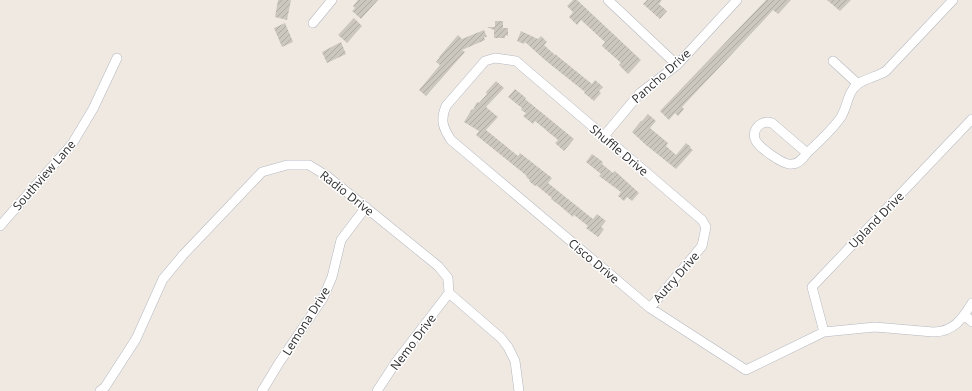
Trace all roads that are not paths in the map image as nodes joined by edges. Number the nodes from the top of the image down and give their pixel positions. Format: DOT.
graph roads {
  1 [pos="332,0"];
  2 [pos="608,0"];
  3 [pos="736,0"];
  4 [pos="954,0"];
  5 [pos="313,23"];
  6 [pos="117,58"];
  7 [pos="833,61"];
  8 [pos="677,65"];
  9 [pos="858,84"];
  10 [pos="972,119"];
  11 [pos="604,136"];
  12 [pos="451,140"];
  13 [pos="808,153"];
  14 [pos="366,207"];
  15 [pos="0,226"];
  16 [pos="702,246"];
  17 [pos="449,293"];
  18 [pos="972,303"];
  19 [pos="650,308"];
  20 [pos="964,315"];
  21 [pos="972,322"];
  22 [pos="824,332"];
  23 [pos="100,391"];
  24 [pos="262,391"];
  25 [pos="378,391"];
  26 [pos="519,391"];
  1 -- 5 [label="street"];
  2 -- 8 [label="street"];
  3 -- 8 [label="street, Pancho Drive"];
  4 -- 9 [label="street"];
  6 -- 15 [label="street, Southview Lane"];
  7 -- 9 [label="street"];
  8 -- 11 [label="street, Pancho Drive"];
  9 -- 13 [label="street"];
  10 -- 22 [label="street, Upland Drive"];
  11 -- 12 [label="street, Shuffle Drive"];
  11 -- 16 [label="street, Shuffle Drive"];
  12 -- 19 [label="street, Cisco Drive"];
  13 -- 13 [label="street"];
  14 -- 17 [label="street, Radio Drive"];
  14 -- 23 [label="street, Radio Drive"];
  14 -- 24 [label="street, Lemona Drive"];
  16 -- 19 [label="street, Autry Drive"];
  17 -- 25 [label="street, Nemo Drive"];
  17 -- 26 [label="street"];
  18 -- 20 [label="street"];
  19 -- 22 [label="street, Cisco Drive"];
  20 -- 21 [label="street"];
  20 -- 22 [label="street"];
}
